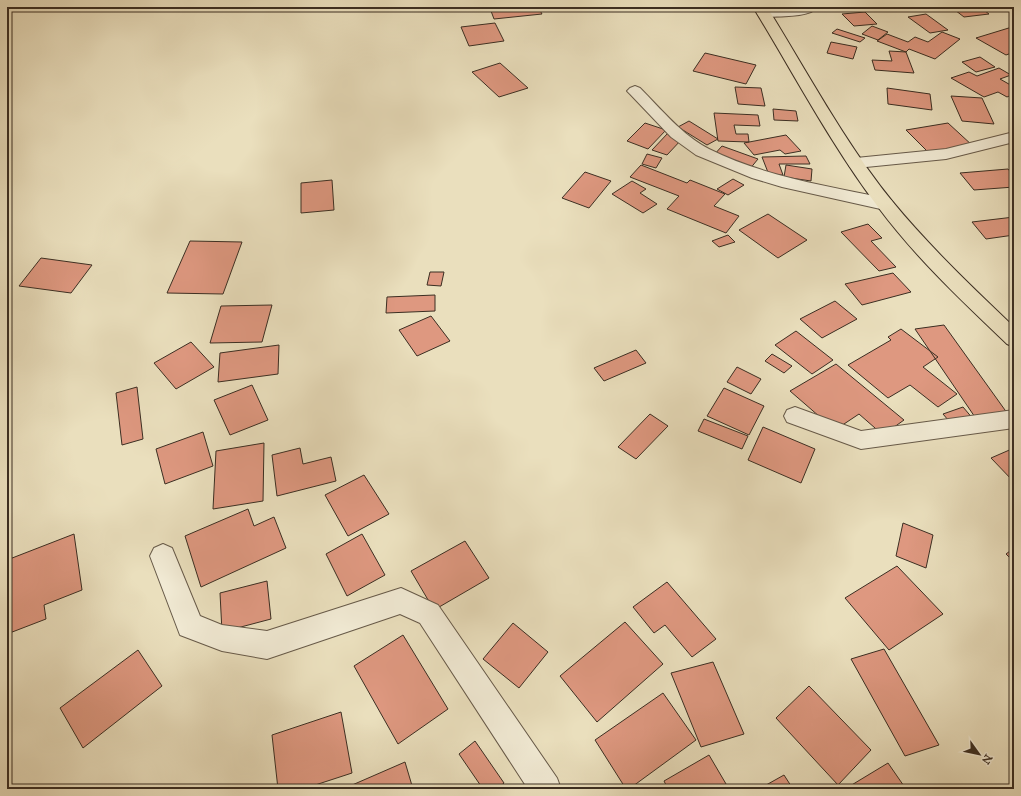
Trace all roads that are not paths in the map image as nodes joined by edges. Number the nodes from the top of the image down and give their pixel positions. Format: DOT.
graph roads {
  1 [pos="811,7"];
  2 [pos="762,10"];
  3 [pos="635,91"];
  4 [pos="1014,138"];
  5 [pos="856,163"];
  6 [pos="885,204"];
  7 [pos="1014,340"];
  8 [pos="795,416"];
  9 [pos="1014,419"];
  10 [pos="163,556"];
  11 [pos="546,789"];
  1 -- 2 [label="street"];
  2 -- 5 [label="main road"];
  3 -- 6 [label="street"];
  4 -- 5 [label="street"];
  5 -- 6 [label="main road"];
  6 -- 7 [label="main road"];
  8 -- 9 [label="street"];
  10 -- 11 [label="street"];
}
